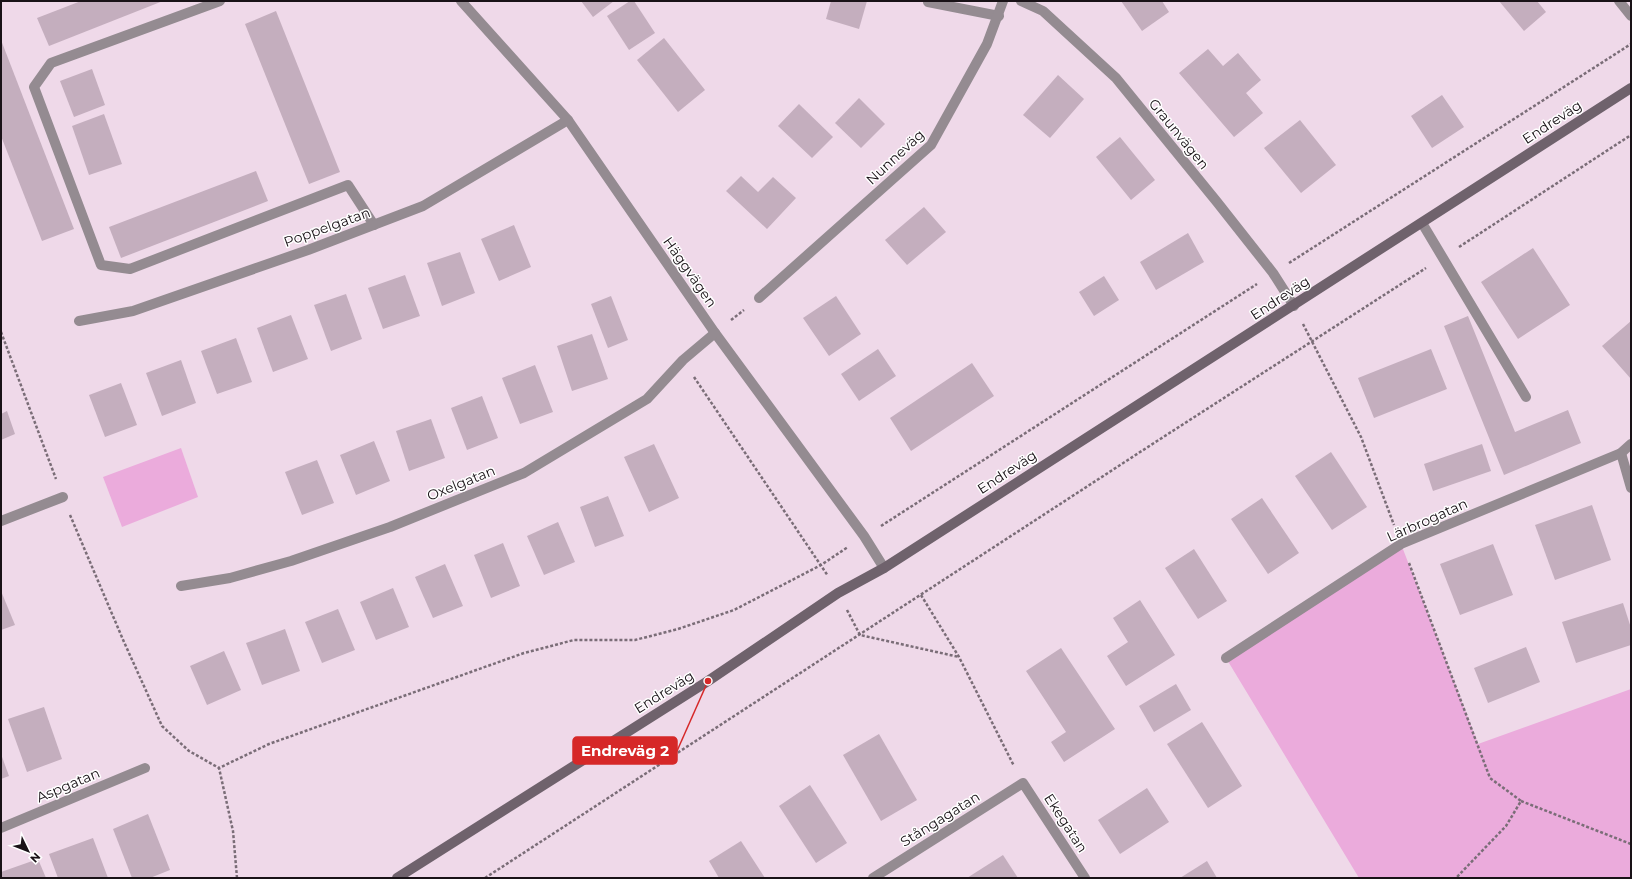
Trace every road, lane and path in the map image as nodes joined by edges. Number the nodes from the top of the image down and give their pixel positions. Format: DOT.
graph roads {
  1 [pos="220,1"];
  2 [pos="462,1"];
  3 [pos="1003,1"];
  4 [pos="1022,1"];
  5 [pos="1619,1"];
  6 [pos="928,2"];
  7 [pos="998,16"];
  8 [pos="1631,16"];
  9 [pos="1631,44"];
  10 [pos="1631,88"];
  11 [pos="568,120"];
  12 [pos="1631,135"];
  13 [pos="1422,224"];
  14 [pos="374,225"];
  15 [pos="1442,258"];
  16 [pos="1273,273"];
  17 [pos="759,298"];
  18 [pos="1294,306"];
  19 [pos="79,321"];
  20 [pos="1,332"];
  21 [pos="715,333"];
  22 [pos="1313,341"];
  23 [pos="683,360"];
  24 [pos="1526,397"];
  25 [pos="1631,444"];
  26 [pos="1621,453"];
  27 [pos="1631,488"];
  28 [pos="63,497"];
  29 [pos="1,521"];
  30 [pos="864,536"];
  31 [pos="1401,544"];
  32 [pos="821,565"];
  33 [pos="884,568"];
  34 [pos="181,586"];
  35 [pos="838,593"];
  36 [pos="921,595"];
  37 [pos="860,635"];
  38 [pos="959,657"];
  39 [pos="1226,658"];
  40 [pos="145,768"];
  41 [pos="219,768"];
  42 [pos="1023,783"];
  43 [pos="1521,801"];
  44 [pos="1,828"];
  45 [pos="1631,844"];
  46 [pos="237,878"];
  47 [pos="397,878"];
  48 [pos="485,878"];
  49 [pos="873,878"];
  50 [pos="1085,878"];
  51 [pos="1456,878"];
  1 -- 14 [label="street"];
  2 -- 11 [label="street, Häggvägen"];
  3 -- 7 [label="street, Nunneväg"];
  4 -- 16 [label="street, Graunvägen"];
  5 -- 8 [label="street"];
  6 -- 7 [label="street"];
  7 -- 17 [label="street, Nunneväg"];
  9 -- 16 [label="path"];
  10 -- 13 [label="main road, Endreväg"];
  11 -- 14 [label="street, Poppelgatan"];
  11 -- 21 [label="street, Häggvägen"];
  12 -- 15 [label="path"];
  13 -- 15 [label="street"];
  13 -- 18 [label="main road, Endreväg"];
  14 -- 19 [label="street, Poppelgatan"];
  15 -- 22 [label="path"];
  15 -- 24 [label="street"];
  16 -- 18 [label="street, Graunvägen"];
  16 -- 30 [label="path"];
  17 -- 21 [label="path"];
  18 -- 22 [label="path"];
  18 -- 33 [label="main road, Endreväg"];
  20 -- 28 [label="path"];
  21 -- 23 [label="street, Oxelgatan"];
  21 -- 30 [label="street, Häggvägen"];
  22 -- 31 [label="path"];
  22 -- 36 [label="path"];
  23 -- 32 [label="path"];
  23 -- 34 [label="street, Oxelgatan"];
  25 -- 26 [label="street, Lärbrogatan"];
  26 -- 27 [label="street"];
  26 -- 31 [label="street, Lärbrogatan"];
  28 -- 29 [label="street"];
  28 -- 41 [label="path"];
  30 -- 32 [label="path"];
  30 -- 33 [label="street, Häggvägen"];
  31 -- 39 [label="street, Lärbrogatan"];
  31 -- 43 [label="path"];
  32 -- 35 [label="path"];
  32 -- 41 [label="path"];
  33 -- 35 [label="main road, Endreväg"];
  35 -- 37 [label="path"];
  35 -- 47 [label="main road, Endreväg"];
  36 -- 37 [label="path"];
  36 -- 38 [label="path"];
  37 -- 38 [label="path"];
  37 -- 48 [label="path"];
  38 -- 42 [label="path"];
  40 -- 44 [label="street, Aspgatan"];
  41 -- 46 [label="path"];
  42 -- 49 [label="street, Stångagatan"];
  42 -- 50 [label="street, Ekegatan"];
  43 -- 45 [label="path"];
  43 -- 51 [label="path"];
}
